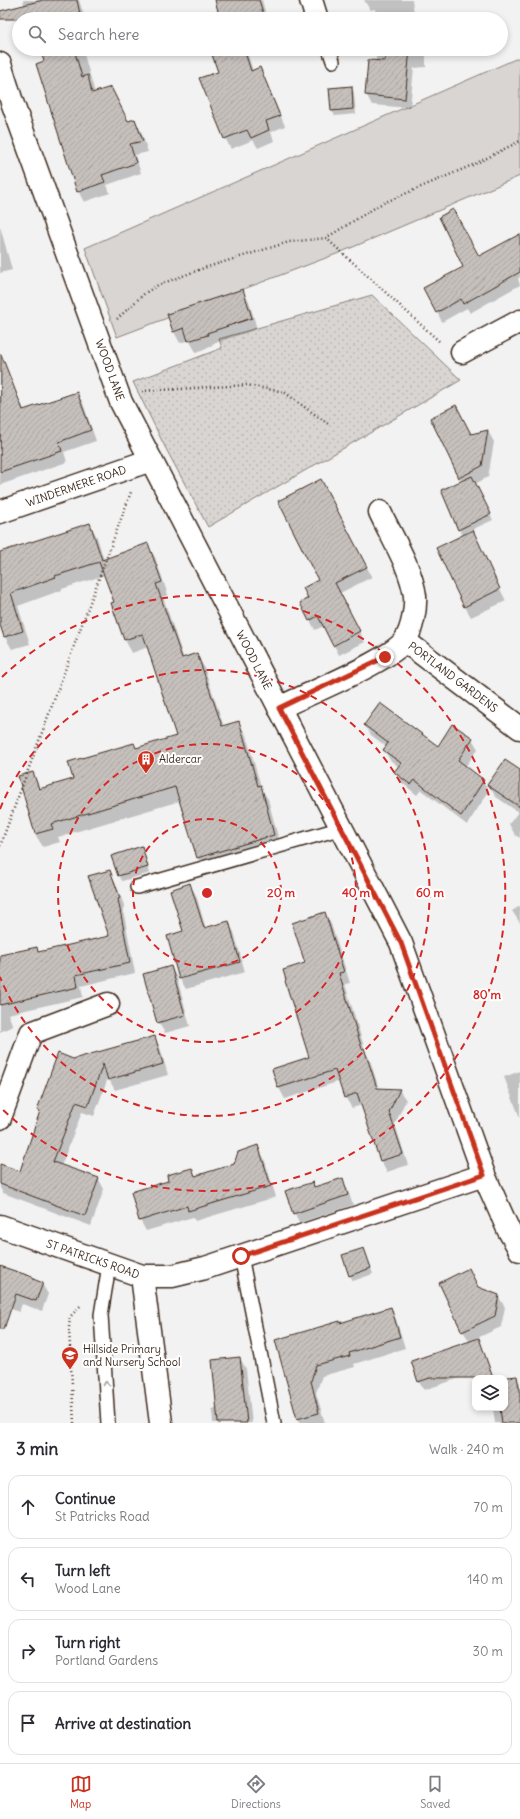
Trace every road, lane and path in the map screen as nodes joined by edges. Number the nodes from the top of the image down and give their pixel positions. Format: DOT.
graph roads {
  1 [pos="0,64"];
  2 [pos="6,104"];
  3 [pos="520,141"];
  4 [pos="326,238"];
  5 [pos="520,321"];
  6 [pos="98,338"];
  7 [pos="462,352"];
  8 [pos="121,402"];
  9 [pos="328,424"];
  10 [pos="151,460"];
  11 [pos="132,490"];
  12 [pos="0,512"];
  13 [pos="380,512"];
  14 [pos="405,641"];
  15 [pos="279,708"];
  16 [pos="520,728"];
  17 [pos="342,828"];
  18 [pos="0,846"];
  19 [pos="137,887"];
  20 [pos="108,1004"];
  21 [pos="0,1118"];
  22 [pos="484,1175"];
  23 [pos="0,1226"];
  24 [pos="520,1250"];
  25 [pos="241,1256"];
  26 [pos="108,1270"];
  27 [pos="142,1276"];
  28 [pos="74,1423"];
  29 [pos="108,1423"];
  30 [pos="160,1423"];
  31 [pos="274,1423"];
  1 -- 2 [label="street, WOOD LANE"];
  2 -- 6 [label="street, WOOD LANE"];
  3 -- 4 [label="path"];
  4 -- 6 [label="path"];
  4 -- 7 [label="path"];
  5 -- 7 [label="street"];
  6 -- 8 [label="street, WOOD LANE"];
  8 -- 9 [label="path"];
  8 -- 10 [label="street, WOOD LANE"];
  10 -- 12 [label="street, WINDERMERE ROAD"];
  10 -- 15 [label="street, WOOD LANE"];
  11 -- 18 [label="path"];
  13 -- 14 [label="street, PORTLAND GARDENS"];
  14 -- 15 [label="street, PORTLAND GARDENS"];
  14 -- 16 [label="street, PORTLAND GARDENS"];
  15 -- 17 [label="street, WOOD LANE"];
  17 -- 19 [label="lane"];
  17 -- 22 [label="street, WOOD LANE"];
  20 -- 21 [label="street"];
  22 -- 24 [label="street, WOOD LANE"];
  22 -- 25 [label="street, ST PATRICKS ROAD"];
  23 -- 26 [label="street, ST PATRICKS ROAD"];
  25 -- 27 [label="street, ST PATRICKS ROAD"];
  25 -- 31 [label="lane"];
  26 -- 27 [label="street, ST PATRICKS ROAD"];
  26 -- 28 [label="path"];
  29 -- 26 [label="lane, one-way"];
  27 -- 30 [label="street"];
}
